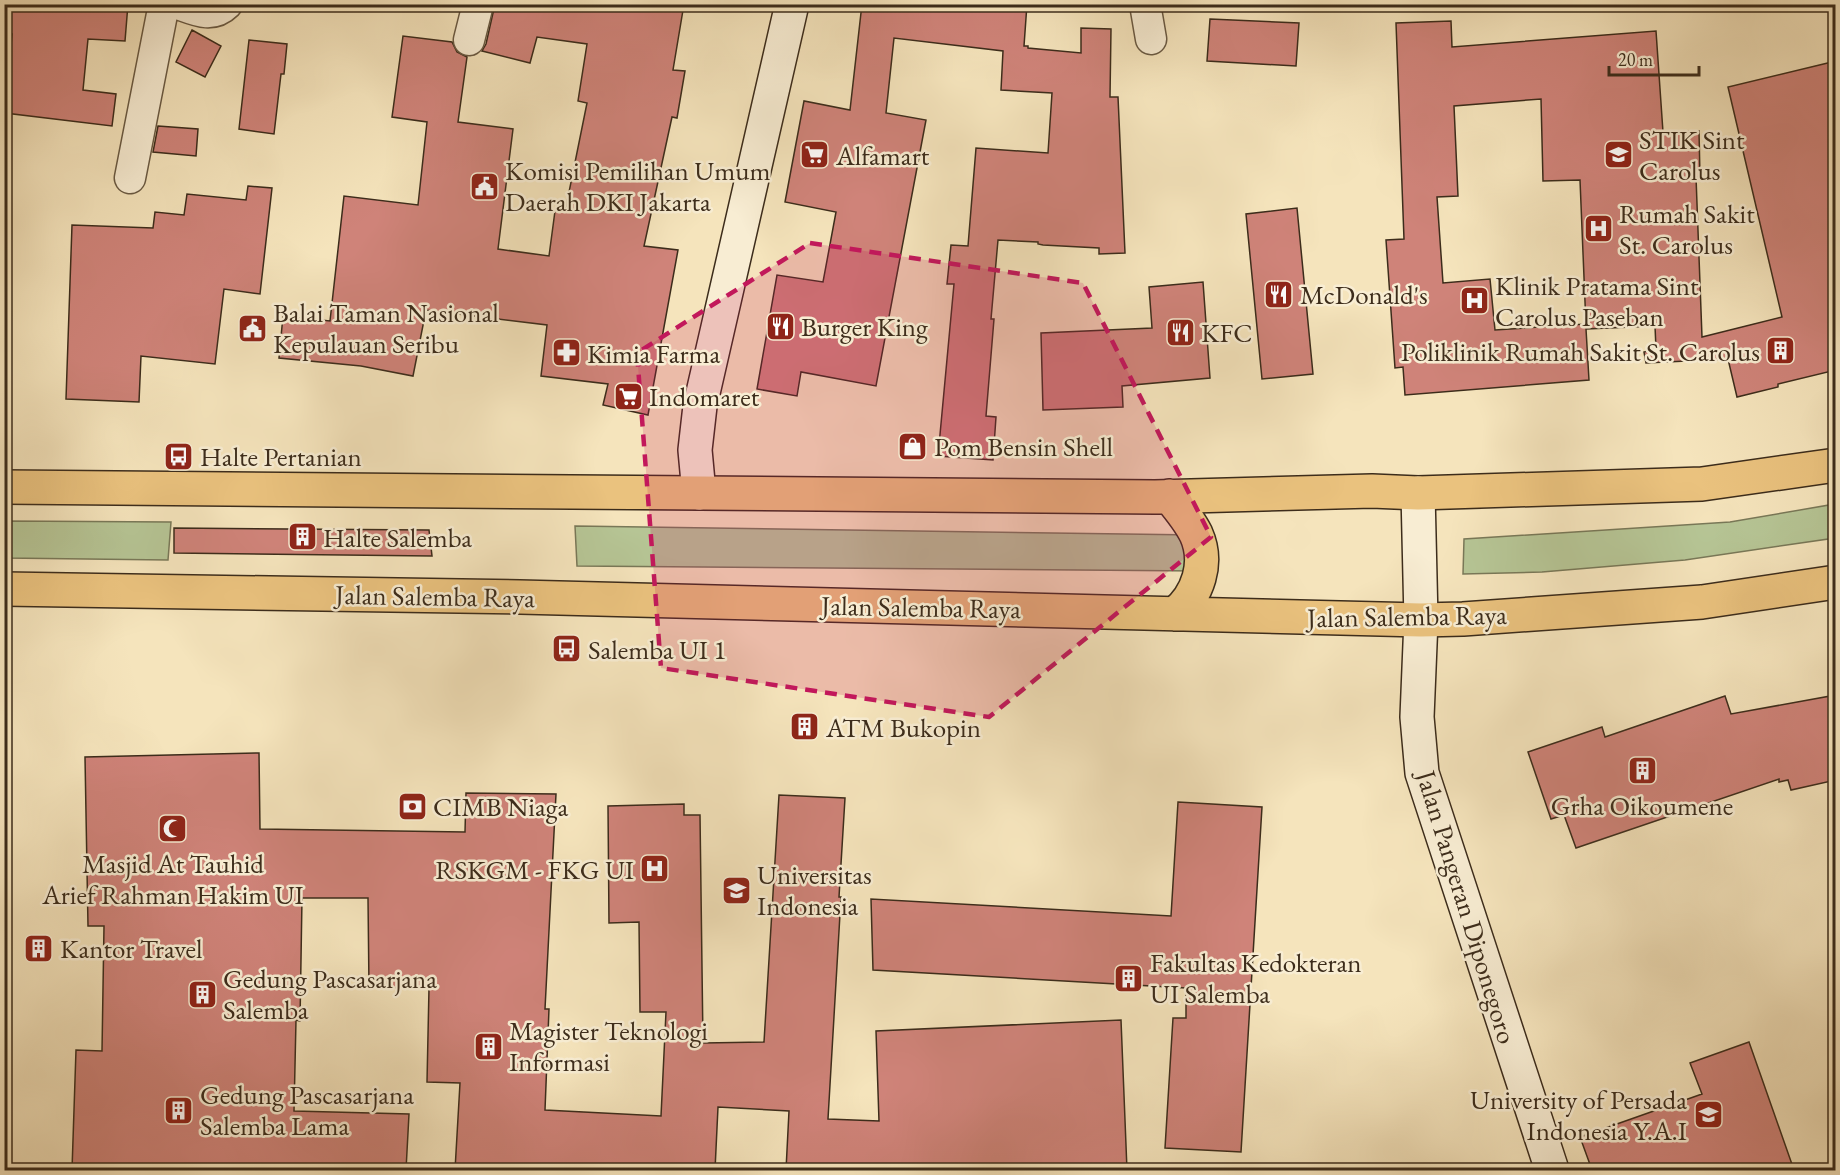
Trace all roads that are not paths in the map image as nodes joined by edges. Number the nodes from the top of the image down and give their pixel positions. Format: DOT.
graph roads {
  1 [pos="164,4"];
  2 [pos="178,4"];
  3 [pos="226,4"];
  4 [pos="478,4"];
  5 [pos="792,4"];
  6 [pos="1145,4"];
  7 [pos="1151,39"];
  8 [pos="469,40"];
  9 [pos="130,178"];
  10 [pos="1836,465"];
  11 [pos="4,487"];
  12 [pos="699,493"];
  13 [pos="1418,493"];
  14 [pos="1169,496"];
  15 [pos="1836,582"];
  16 [pos="4,589"];
  17 [pos="1175,614"];
  18 [pos="1421,620"];
  19 [pos="1552,1170"];
  1 -- 9 [label="street"];
  2 -- 3 [label="street"];
  4 -- 8 [label="street"];
  5 -- 12 [label="main road"];
  6 -- 7 [label="street"];
  10 -- 13 [label="main road"];
  11 -- 12 [label="main road"];
  12 -- 14 [label="main road"];
  13 -- 14 [label="main road"];
  13 -- 18 [label="main road, Jalan Pangeran Diponegoro"];
  14 -- 17 [label="main road"];
  15 -- 18 [label="main road, Jalan Salemba Raya"];
  16 -- 17 [label="main road, Jalan Salemba Raya"];
  17 -- 18 [label="main road, Jalan Salemba Raya"];
  18 -- 19 [label="main road, Jalan Pangeran Diponegoro"];
}
